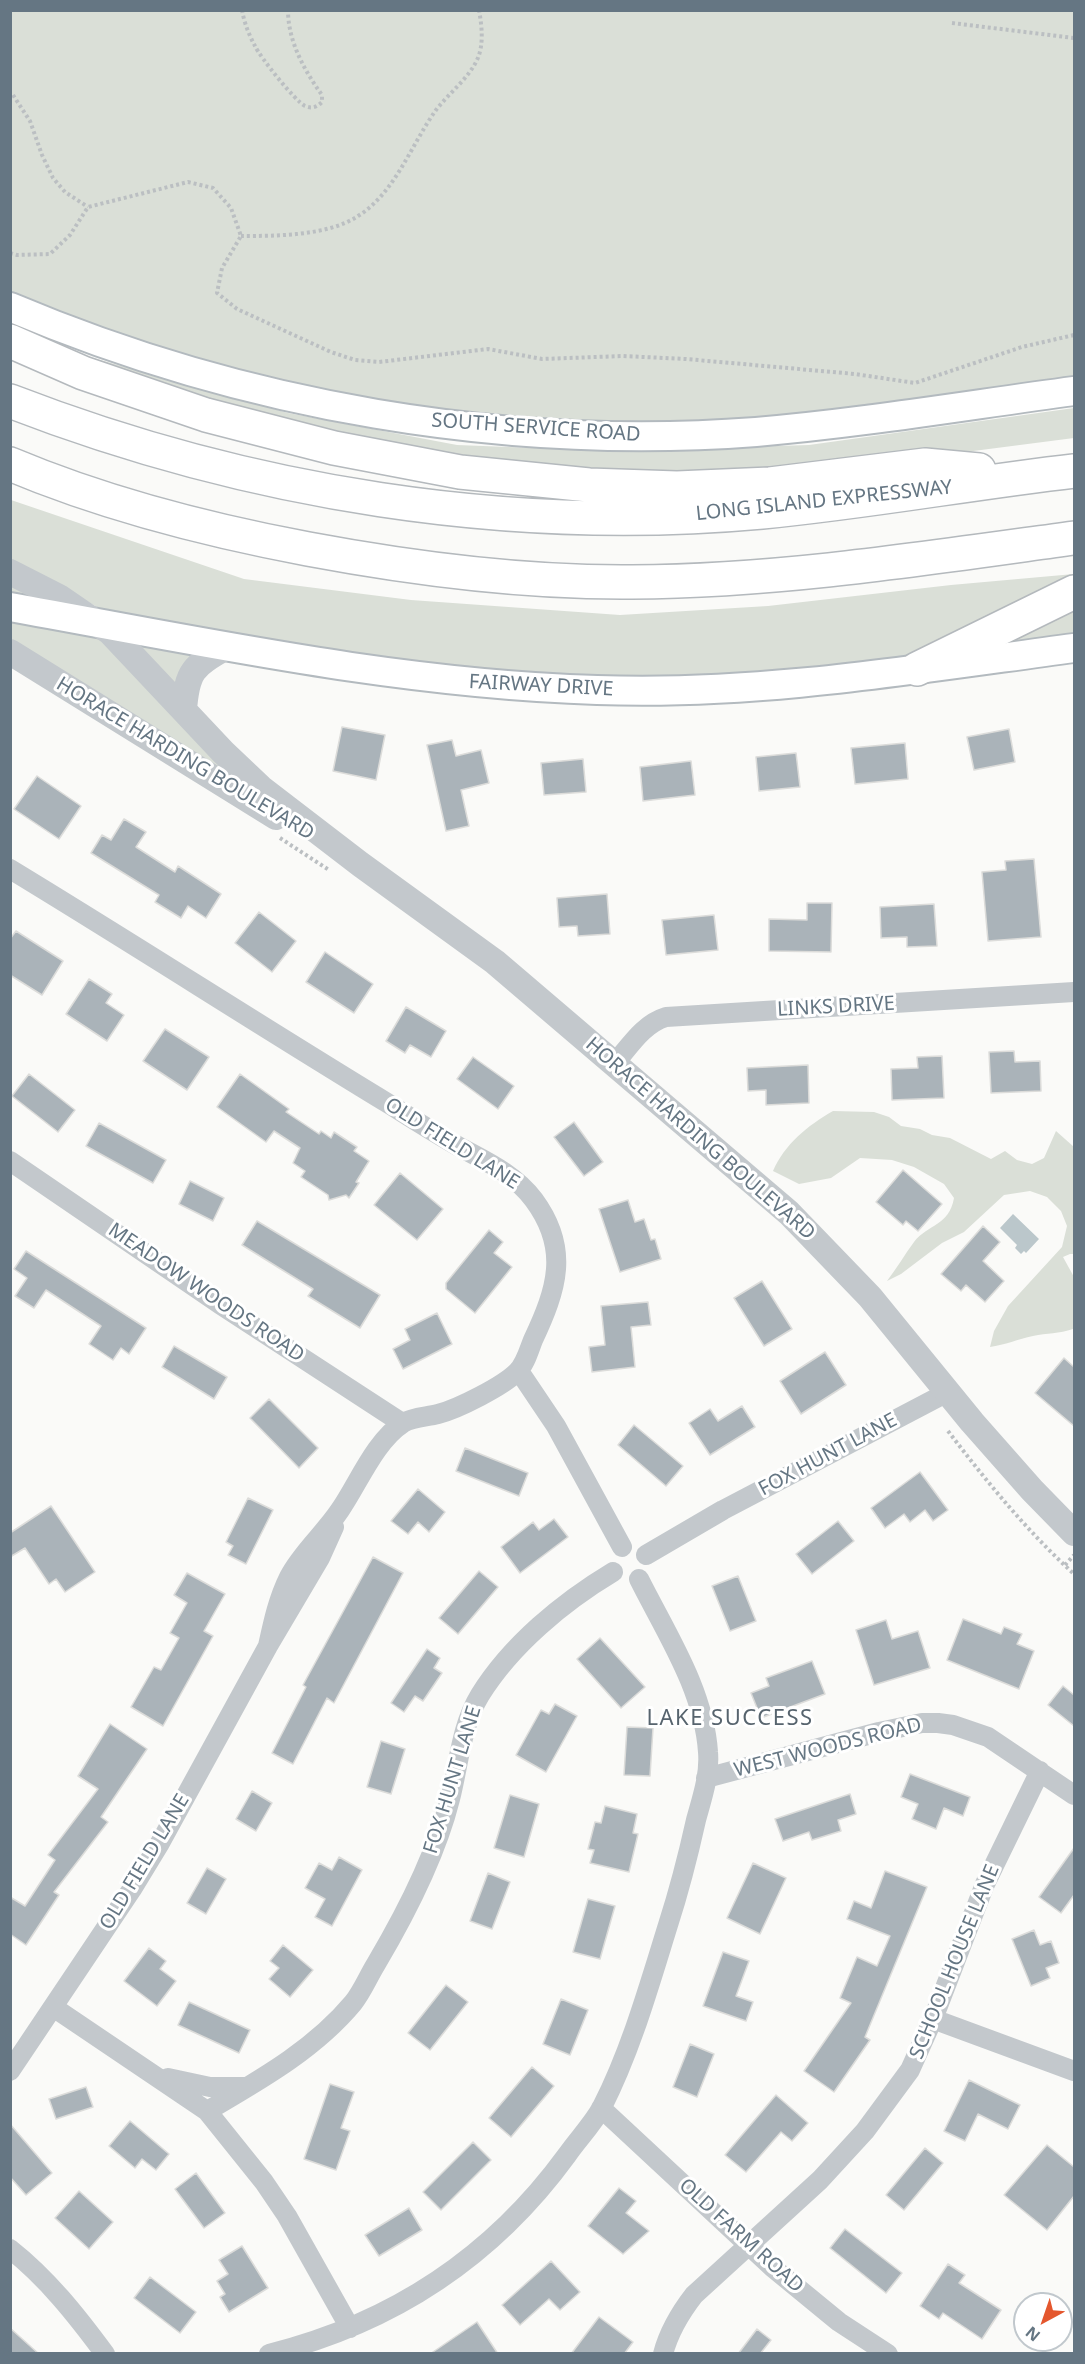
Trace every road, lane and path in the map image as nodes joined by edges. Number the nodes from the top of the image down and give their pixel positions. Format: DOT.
graph roads {
  1 [pos="242,10"];
  2 [pos="288,10"];
  3 [pos="479,10"];
  4 [pos="952,22"];
  5 [pos="1074,38"];
  6 [pos="13,95"];
  7 [pos="88,207"];
  8 [pos="241,236"];
  9 [pos="10,253"];
  10 [pos="10,307"];
  11 [pos="1074,334"];
  12 [pos="10,340"];
  13 [pos="1074,391"];
  14 [pos="10,401"];
  15 [pos="10,464"];
  16 [pos="1074,471"];
  17 [pos="1041,475"];
  18 [pos="1074,538"];
  19 [pos="10,572"];
  20 [pos="1074,592"];
  21 [pos="10,607"];
  22 [pos="97,623"];
  23 [pos="228,646"];
  24 [pos="1074,648"];
  25 [pos="10,652"];
  26 [pos="917,669"];
  27 [pos="184,710"];
  28 [pos="360,864"];
  29 [pos="10,869"];
  30 [pos="1074,993"];
  31 [pos="615,1063"];
  32 [pos="10,1161"];
  33 [pos="519,1371"];
  34 [pos="948,1392"];
  35 [pos="402,1423"];
  36 [pos="945,1427"];
  37 [pos="1073,1527"];
  38 [pos="622,1547"];
  39 [pos="646,1555"];
  40 [pos="1074,1555"];
  41 [pos="1065,1565"];
  42 [pos="613,1572"];
  43 [pos="1074,1574"];
  44 [pos="639,1579"];
  45 [pos="1040,1771"];
  46 [pos="706,1778"];
  47 [pos="1074,1795"];
  48 [pos="53,2007"];
  49 [pos="933,2019"];
  50 [pos="10,2071"];
  51 [pos="1074,2072"];
  52 [pos="157,2076"];
  53 [pos="248,2086"];
  54 [pos="601,2108"];
  55 [pos="207,2111"];
  56 [pos="749,2244"];
  57 [pos="10,2249"];
  58 [pos="350,2328"];
  59 [pos="105,2354"];
  60 [pos="269,2354"];
  61 [pos="663,2354"];
  62 [pos="888,2354"];
  1 -- 2 [label="path"];
  3 -- 8 [label="path"];
  4 -- 5 [label="path"];
  6 -- 7 [label="path"];
  7 -- 8 [label="path"];
  7 -- 9 [label="path"];
  8 -- 11 [label="path"];
  10 -- 13 [label="main road, SOUTH SERVICE ROAD"];
  12 -- 17 [label="highway"];
  14 -- 17 [label="highway, LONG ISLAND EXPRESSWAY"];
  15 -- 18 [label="highway"];
  16 -- 17 [label="highway, LONG ISLAND EXPRESSWAY"];
  19 -- 22 [label="street, HORACE HARDING BOULEVARD"];
  20 -- 26 [label="highway"];
  21 -- 22 [label="main road, FAIRWAY DRIVE"];
  22 -- 23 [label="main road, FAIRWAY DRIVE"];
  22 -- 27 [label="street, HORACE HARDING BOULEVARD"];
  23 -- 26 [label="main road, FAIRWAY DRIVE"];
  23 -- 27 [label="street"];
  24 -- 26 [label="main road, FAIRWAY DRIVE"];
  25 -- 28 [label="street, HORACE HARDING BOULEVARD"];
  27 -- 28 [label="street, HORACE HARDING BOULEVARD"];
  28 -- 31 [label="street, HORACE HARDING BOULEVARD"];
  29 -- 33 [label="street, OLD FIELD LANE"];
  30 -- 31 [label="street, LINKS DRIVE"];
  31 -- 34 [label="street, HORACE HARDING BOULEVARD"];
  32 -- 35 [label="street, MEADOW WOODS ROAD"];
  33 -- 35 [label="street"];
  33 -- 38 [label="street"];
  34 -- 37 [label="street, HORACE HARDING BOULEVARD"];
  34 -- 39 [label="street, FOX HUNT LANE"];
  35 -- 48 [label="street, OLD FIELD LANE"];
  36 -- 41 [label="path"];
  38 -- 39 [label="street"];
  38 -- 42 [label="street"];
  39 -- 44 [label="street"];
  40 -- 41 [label="path"];
  41 -- 43 [label="path"];
  42 -- 44 [label="street"];
  42 -- 53 [label="street, FOX HUNT LANE"];
  44 -- 46 [label="street"];
  45 -- 46 [label="street, WEST WOODS ROAD"];
  45 -- 47 [label="street, WEST WOODS ROAD"];
  45 -- 49 [label="street, SCHOOL HOUSE LANE"];
  46 -- 54 [label="street"];
  48 -- 50 [label="street, OLD FIELD LANE"];
  48 -- 52 [label="street"];
  49 -- 51 [label="street"];
  49 -- 56 [label="street, SCHOOL HOUSE LANE"];
  52 -- 53 [label="street"];
  52 -- 55 [label="street"];
  53 -- 55 [label="street, FOX HUNT LANE"];
  54 -- 56 [label="street, OLD FARM ROAD"];
  54 -- 58 [label="street"];
  55 -- 58 [label="street"];
  56 -- 61 [label="street, SCHOOL HOUSE LANE"];
  56 -- 62 [label="street, OLD FARM ROAD"];
  57 -- 59 [label="street"];
  58 -- 60 [label="street"];
}
